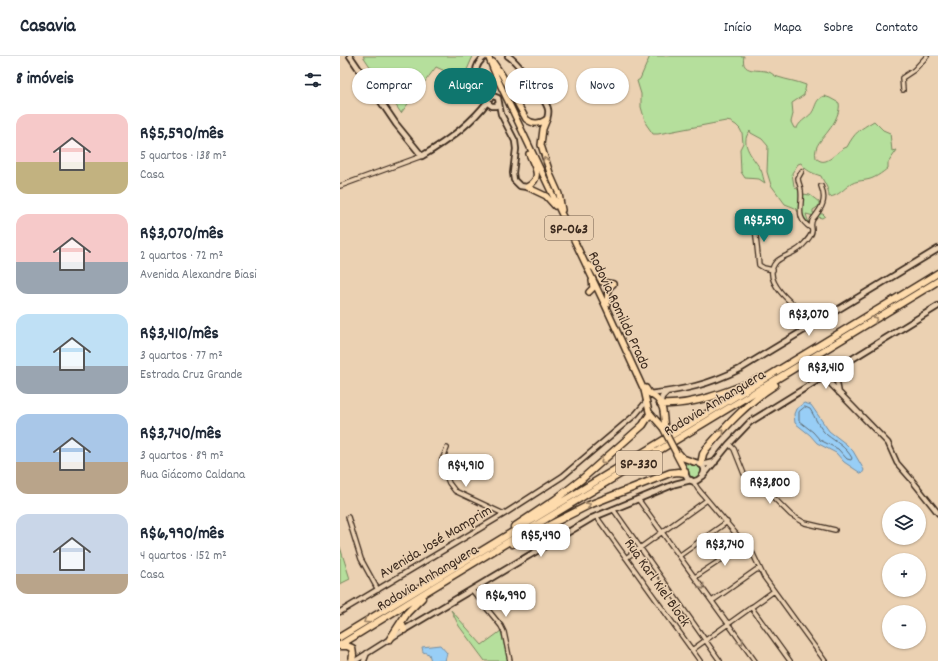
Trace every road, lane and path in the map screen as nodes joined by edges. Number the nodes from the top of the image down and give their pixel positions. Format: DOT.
graph roads {
  1 [pos="350,56"];
  2 [pos="488,56"];
  3 [pos="508,56"];
  4 [pos="927,56"];
  5 [pos="493,62"];
  6 [pos="477,68"];
  7 [pos="903,90"];
  8 [pos="497,97"];
  9 [pos="499,103"];
  10 [pos="486,104"];
  11 [pos="490,104"];
  12 [pos="492,107"];
  13 [pos="482,110"];
  14 [pos="501,114"];
  15 [pos="547,119"];
  16 [pos="521,129"];
  17 [pos="422,156"];
  18 [pos="802,171"];
  19 [pos="340,186"];
  20 [pos="820,186"];
  21 [pos="527,187"];
  22 [pos="562,210"];
  23 [pos="754,218"];
  24 [pos="567,224"];
  25 [pos="811,228"];
  26 [pos="938,249"];
  27 [pos="588,266"];
  28 [pos="773,270"];
  29 [pos="938,273"];
  30 [pos="938,281"];
  31 [pos="606,304"];
  32 [pos="938,306"];
  33 [pos="816,323"];
  34 [pos="855,331"];
  35 [pos="835,370"];
  36 [pos="777,371"];
  37 [pos="824,377"];
  38 [pos="667,392"];
  39 [pos="839,393"];
  40 [pos="649,394"];
  41 [pos="646,402"];
  42 [pos="660,404"];
  43 [pos="650,413"];
  44 [pos="636,414"];
  45 [pos="664,427"];
  46 [pos="728,444"];
  47 [pos="447,448"];
  48 [pos="676,452"];
  49 [pos="716,462"];
  50 [pos="699,463"];
  51 [pos="685,473"];
  52 [pos="703,476"];
  53 [pos="692,481"];
  54 [pos="675,484"];
  55 [pos="638,499"];
  56 [pos="707,500"];
  57 [pos="613,509"];
  58 [pos="938,513"];
  59 [pos="504,514"];
  60 [pos="596,516"];
  61 [pos="348,517"];
  62 [pos="727,522"];
  63 [pos="835,530"];
  64 [pos="662,531"];
  65 [pos="745,544"];
  66 [pos="639,548"];
  67 [pos="679,556"];
  68 [pos="477,557"];
  69 [pos="626,558"];
  70 [pos="760,569"];
  71 [pos="695,577"];
  72 [pos="434,587"];
  73 [pos="378,590"];
  74 [pos="472,590"];
  75 [pos="774,591"];
  76 [pos="712,601"];
  77 [pos="751,608"];
  78 [pos="340,612"];
  79 [pos="401,622"];
  80 [pos="728,624"];
  81 [pos="404,630"];
  82 [pos="340,637"];
  83 [pos="390,639"];
  84 [pos="705,640"];
  85 [pos="340,646"];
  86 [pos="692,650"];
  87 [pos="367,653"];
  88 [pos="354,661"];
  89 [pos="364,661"];
  90 [pos="510,661"];
  91 [pos="700,661"];
  92 [pos="720,661"];
  93 [pos="755,661"];
  94 [pos="790,661"];
  95 [pos="825,661"];
  1 -- 17 [label="main road"];
  2 -- 5 [label="main road, Rodovia Romildo Prado / SP-063"];
  2 -- 6 [label="main road"];
  2 -- 16 [label="main road, Rodovia Romildo Prado / SP-063"];
  3 -- 15 [label="main road"];
  4 -- 7 [label="street"];
  5 -- 15 [label="main road"];
  5 -- 22 [label="main road, Rodovia Romildo Prado / SP-063"];
  8 -- 9 [label="main road"];
  9 -- 12 [label="main road"];
  9 -- 14 [label="main road"];
  10 -- 13 [label="main road"];
  11 -- 12 [label="main road"];
  12 -- 13 [label="main road"];
  12 -- 14 [label="main road"];
  13 -- 17 [label="main road"];
  14 -- 21 [label="main road"];
  22 -- 15 [label="main road, one-way"];
  16 -- 21 [label="main road"];
  16 -- 24 [label="main road, Rodovia Romildo Prado / SP-063"];
  17 -- 19 [label="street"];
  18 -- 25 [label="street"];
  20 -- 25 [label="street"];
  21 -- 24 [label="main road"];
  22 -- 27 [label="main road, Rodovia Romildo Prado / SP-063"];
  23 -- 28 [label="street"];
  24 -- 27 [label="main road, Rodovia Romildo Prado / SP-063"];
  25 -- 28 [label="street"];
  26 -- 33 [label="main road"];
  27 -- 31 [label="main road, Rodovia Romildo Prado / SP-063"];
  27 -- 31 [label="main road"];
  27 -- 31 [label="main road"];
  28 -- 33 [label="street"];
  29 -- 36 [label="highway, Rodovia Anhanguera / SP-330"];
  34 -- 30 [label="highway, Rodovia Anhanguera / SP-330, one-way"];
  31 -- 40 [label="main road, Rodovia Romildo Prado / SP-063"];
  31 -- 41 [label="main road, Rodovia Romildo Prado / SP-063"];
  32 -- 35 [label="main road"];
  33 -- 38 [label="main road"];
  50 -- 34 [label="highway, one-way"];
  34 -- 68 [label="highway, Rodovia Anhanguera / SP-330"];
  35 -- 37 [label="main road"];
  35 -- 39 [label="street"];
  36 -- 42 [label="highway"];
  36 -- 68 [label="highway, Rodovia Anhanguera / SP-330"];
  37 -- 39 [label="street"];
  37 -- 46 [label="main road"];
  38 -- 40 [label="main road"];
  38 -- 42 [label="main road"];
  39 -- 58 [label="street"];
  40 -- 42 [label="main road, SP-063"];
  41 -- 43 [label="main road, SP-063"];
  41 -- 44 [label="street, Avenida José Mamprim"];
  42 -- 45 [label="main road, SP-063"];
  43 -- 44 [label="street"];
  43 -- 45 [label="main road, SP-063"];
  43 -- 68 [label="highway, one-way"];
  44 -- 59 [label="street, Avenida José Mamprim"];
  45 -- 48 [label="main road, SP-063, bridge"];
  46 -- 49 [label="main road"];
  46 -- 63 [label="street"];
  47 -- 59 [label="street"];
  48 -- 50 [label="main road, SP-063"];
  48 -- 51 [label="main road, SP-063"];
  49 -- 50 [label="main road"];
  49 -- 52 [label="main road"];
  50 -- 52 [label="main road"];
  51 -- 53 [label="main road"];
  51 -- 54 [label="main road"];
  68 -- 51 [label="highway, one-way"];
  52 -- 53 [label="main road"];
  53 -- 54 [label="main road"];
  53 -- 56 [label="street"];
  54 -- 55 [label="main road"];
  55 -- 57 [label="main road"];
  55 -- 64 [label="street"];
  56 -- 62 [label="street"];
  56 -- 64 [label="street"];
  57 -- 60 [label="main road"];
  57 -- 66 [label="street"];
  59 -- 73 [label="street, Avenida José Mamprim"];
  60 -- 69 [label="street, Rua Karl Kiel Block"];
  60 -- 74 [label="main road"];
  61 -- 73 [label="street"];
  62 -- 65 [label="street"];
  62 -- 67 [label="street"];
  64 -- 66 [label="street"];
  64 -- 67 [label="street"];
  65 -- 70 [label="street"];
  65 -- 71 [label="street"];
  66 -- 69 [label="street"];
  66 -- 84 [label="street"];
  67 -- 71 [label="street"];
  68 -- 72 [label="highway, Rodovia Anhanguera / SP-330"];
  68 -- 82 [label="highway, Rodovia Anhanguera / SP-330, one-way"];
  69 -- 86 [label="street, Rua Karl Kiel Block"];
  70 -- 75 [label="street"];
  70 -- 76 [label="street"];
  71 -- 76 [label="street, one-way"];
  72 -- 79 [label="highway"];
  72 -- 85 [label="highway, Rodovia Anhanguera / SP-330"];
  73 -- 78 [label="street, Avenida José Mamprim"];
  74 -- 81 [label="main road"];
  74 -- 90 [label="street"];
  75 -- 77 [label="street"];
  75 -- 95 [label="street"];
  76 -- 80 [label="street"];
  77 -- 80 [label="street"];
  77 -- 94 [label="street"];
  79 -- 81 [label="highway"];
  79 -- 83 [label="highway"];
  80 -- 84 [label="street"];
  80 -- 93 [label="street, one-way"];
  81 -- 83 [label="street"];
  83 -- 87 [label="street"];
  84 -- 86 [label="street"];
  84 -- 92 [label="street"];
  85 -- 88 [label="highway"];
  86 -- 91 [label="street, Rua Karl Kiel Block"];
  87 -- 88 [label="street"];
  87 -- 89 [label="street"];
}
